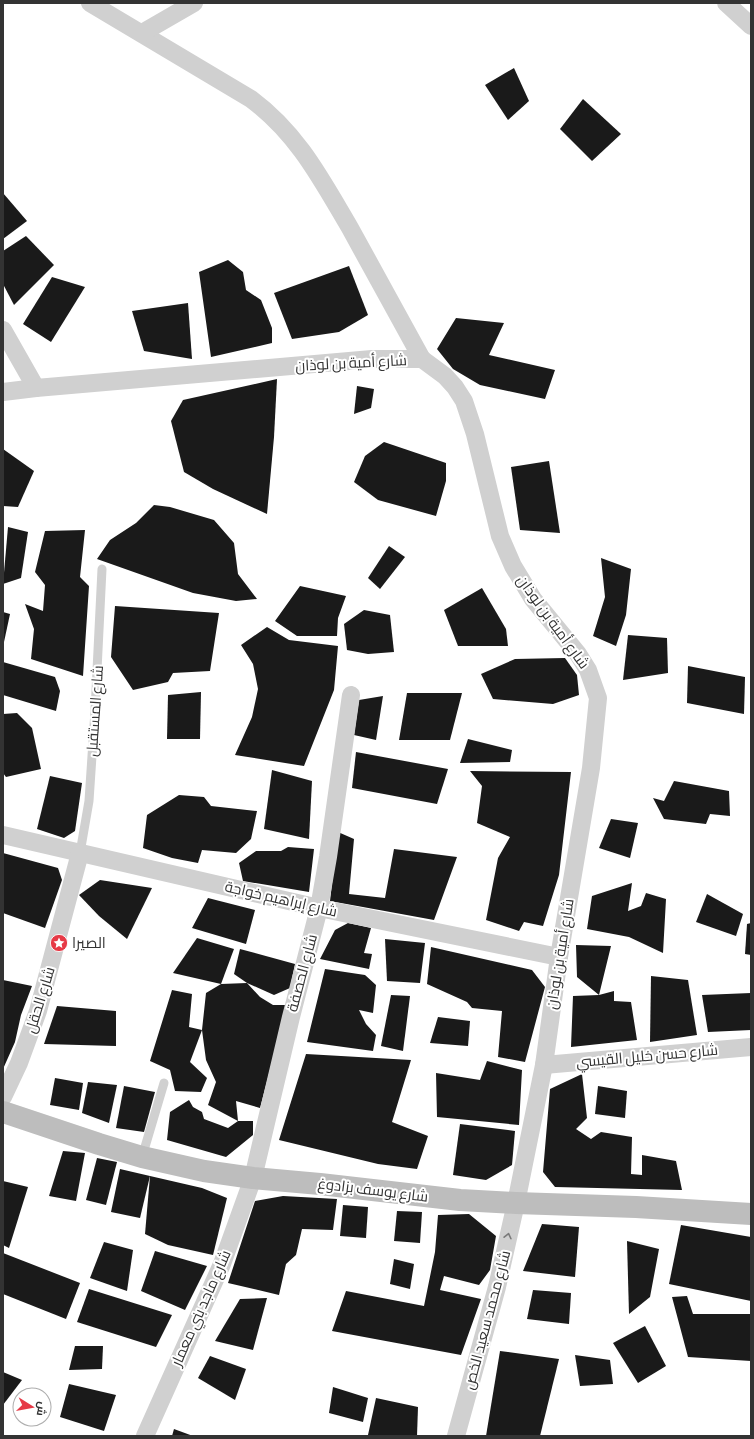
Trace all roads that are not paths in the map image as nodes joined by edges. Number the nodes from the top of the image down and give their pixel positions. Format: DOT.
graph roads {
  1 [pos="90,3"];
  2 [pos="194,3"];
  3 [pos="726,3"];
  4 [pos="751,26"];
  5 [pos="142,33"];
  6 [pos="3,330"];
  7 [pos="422,359"];
  8 [pos="36,388"];
  9 [pos="3,392"];
  10 [pos="102,569"];
  11 [pos="352,695"];
  12 [pos="3,835"];
  13 [pos="80,853"];
  14 [pos="319,908"];
  15 [pos="559,957"];
  16 [pos="751,1047"];
  17 [pos="544,1065"];
  18 [pos="164,1083"];
  19 [pos="3,1097"];
  20 [pos="3,1112"];
  21 [pos="142,1157"];
  22 [pos="253,1178"];
  23 [pos="516,1204"];
  24 [pos="751,1214"];
  25 [pos="145,1436"];
  26 [pos="456,1436"];
  1 -- 5 [label="street"];
  2 -- 5 [label="street"];
  3 -- 4 [label="street"];
  5 -- 7 [label="street"];
  6 -- 8 [label="street"];
  7 -- 8 [label="street, شارع أمية بن لوذان"];
  7 -- 15 [label="street, شارع أمية بن لوذان"];
  8 -- 9 [label="street, شارع أمية بن لوذان"];
  10 -- 13 [label="lane, شارع المستقبل"];
  11 -- 14 [label="street, شارع الحصفة"];
  12 -- 13 [label="street, شارع إبراهيم خواجة"];
  13 -- 14 [label="street, شارع إبراهيم خواجة"];
  13 -- 19 [label="street, شارع الحقل"];
  14 -- 15 [label="street, شارع إبراهيم خواجة"];
  14 -- 22 [label="street, شارع الحصفة"];
  15 -- 17 [label="street, شارع أمية بن لوذان"];
  16 -- 17 [label="street, شارع حسن خليل القيسي"];
  17 -- 23 [label="street, شارع أمية بن لوذان"];
  18 -- 21 [label="lane"];
  20 -- 21 [label="main road, شارع يوسف بزادوغ"];
  21 -- 22 [label="main road, شارع يوسف بزادوغ"];
  22 -- 23 [label="main road, شارع يوسف بزادوغ"];
  22 -- 25 [label="street, شارع ماجد بني معمار"];
  23 -- 24 [label="main road, شارع يوسف بزادوغ"];
  26 -- 23 [label="street, شارع محمد سعيد الخص, one-way"];
}
